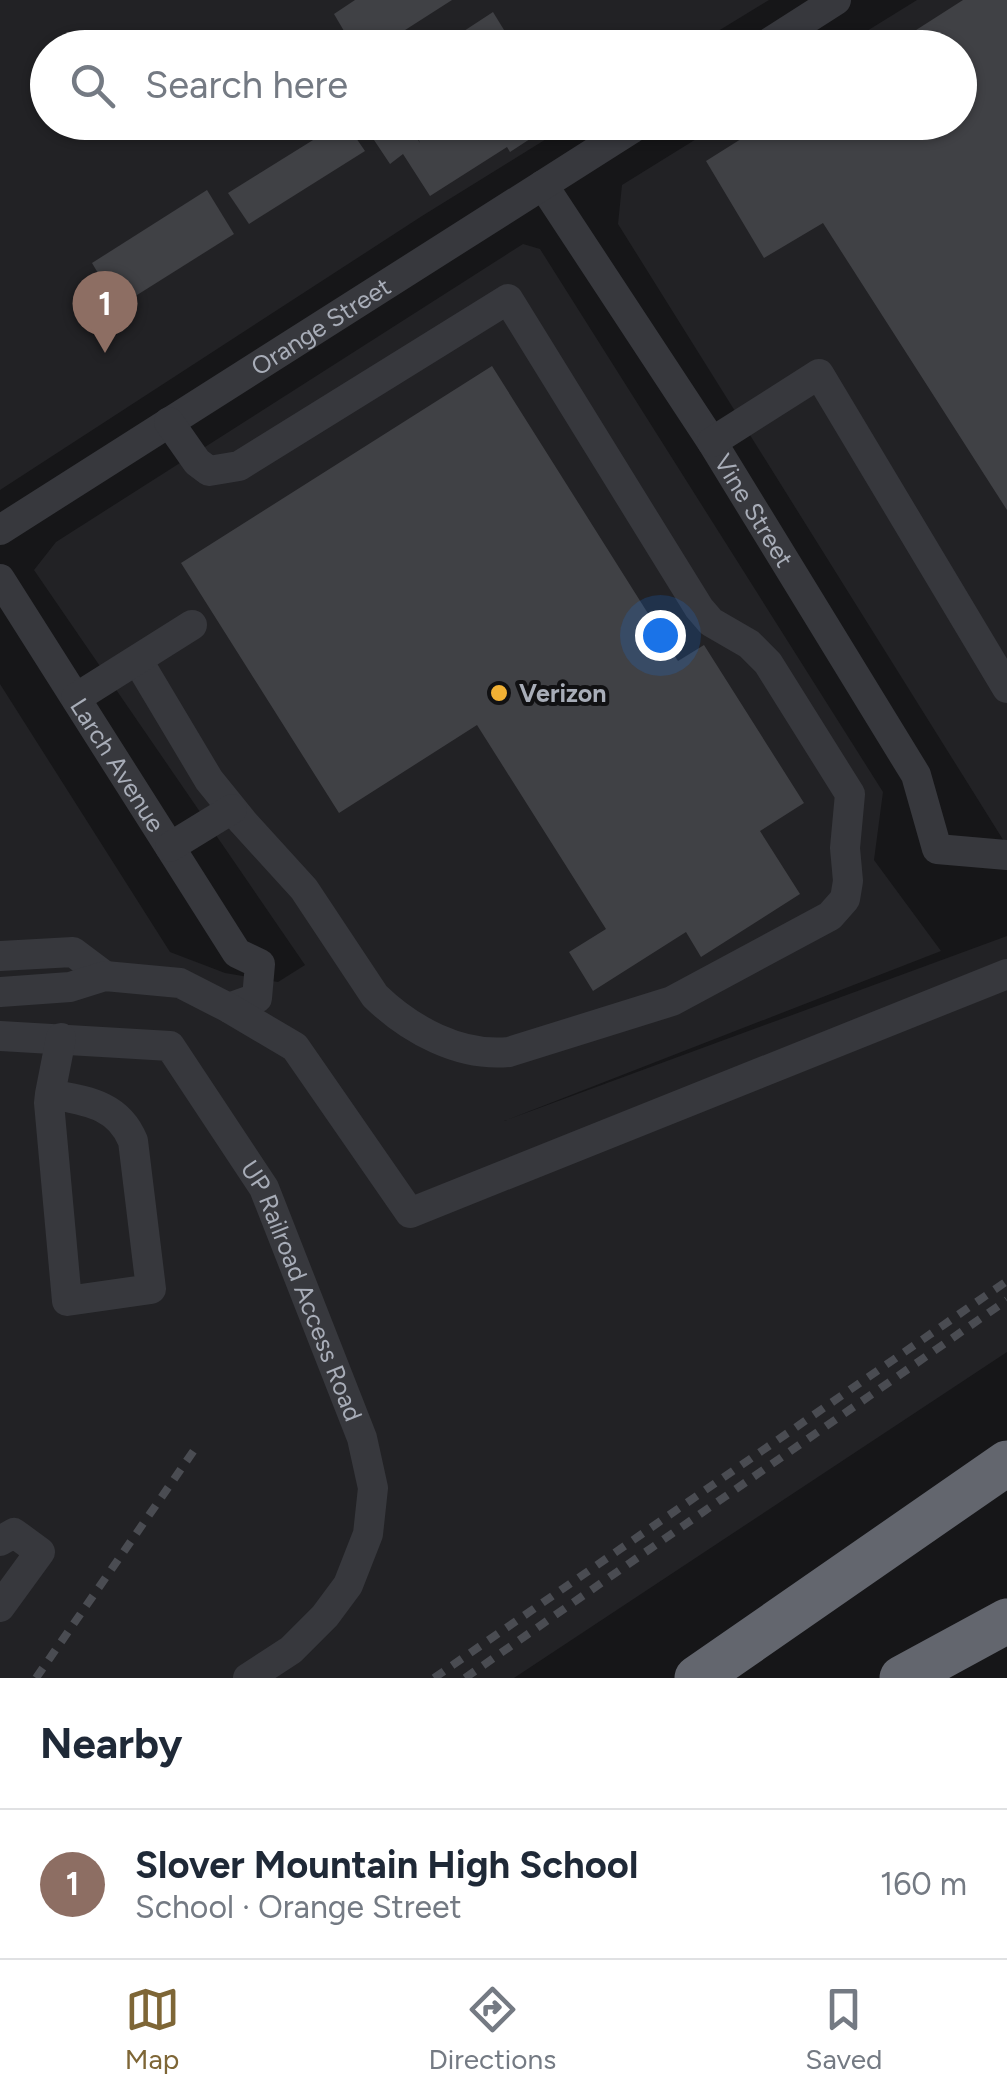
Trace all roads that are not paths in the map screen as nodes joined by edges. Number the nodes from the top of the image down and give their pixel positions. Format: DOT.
graph roads {
  1 [pos="836,0"];
  2 [pos="789,30"];
  3 [pos="614,140"];
  4 [pos="543,185"];
  5 [pos="169,422"];
  6 [pos="712,442"];
  7 [pos="0,530"];
  8 [pos="0,578"];
  9 [pos="192,625"];
  10 [pos="138,661"];
  11 [pos="1007,688"];
  12 [pos="76,698"];
  13 [pos="232,809"];
  14 [pos="170,847"];
  15 [pos="1007,856"];
  16 [pos="0,956"];
  17 [pos="1007,974"];
  18 [pos="105,976"];
  19 [pos="0,992"];
  20 [pos="229,1008"];
  21 [pos="0,1036"];
  22 [pos="61,1038"];
  23 [pos="50,1094"];
  24 [pos="1007,1463"];
  25 [pos="0,1541"];
  26 [pos="0,1607"];
  27 [pos="1007,1621"];
  28 [pos="248,1678"];
  29 [pos="697,1678"];
  30 [pos="902,1678"];
  1 -- 2 [label="street"];
  3 -- 4 [label="street, Orange Street"];
  4 -- 5 [label="street, Orange Street"];
  4 -- 6 [label="street, Vine Street"];
  5 -- 7 [label="street, Orange Street"];
  5 -- 13 [label="street"];
  6 -- 11 [label="street"];
  6 -- 15 [label="street, Vine Street"];
  8 -- 12 [label="street, Larch Avenue"];
  9 -- 10 [label="street"];
  10 -- 12 [label="street"];
  10 -- 13 [label="street"];
  12 -- 14 [label="street, Larch Avenue"];
  13 -- 14 [label="street"];
  14 -- 20 [label="street, Larch Avenue"];
  16 -- 18 [label="street"];
  17 -- 20 [label="street"];
  18 -- 19 [label="street"];
  18 -- 20 [label="street"];
  21 -- 22 [label="street, UP Railroad Access Road"];
  22 -- 23 [label="street"];
  22 -- 28 [label="street, UP Railroad Access Road"];
  23 -- 23 [label="street"];
  24 -- 29 [label="highway"];
  25 -- 26 [label="street"];
  27 -- 30 [label="highway"];
}
